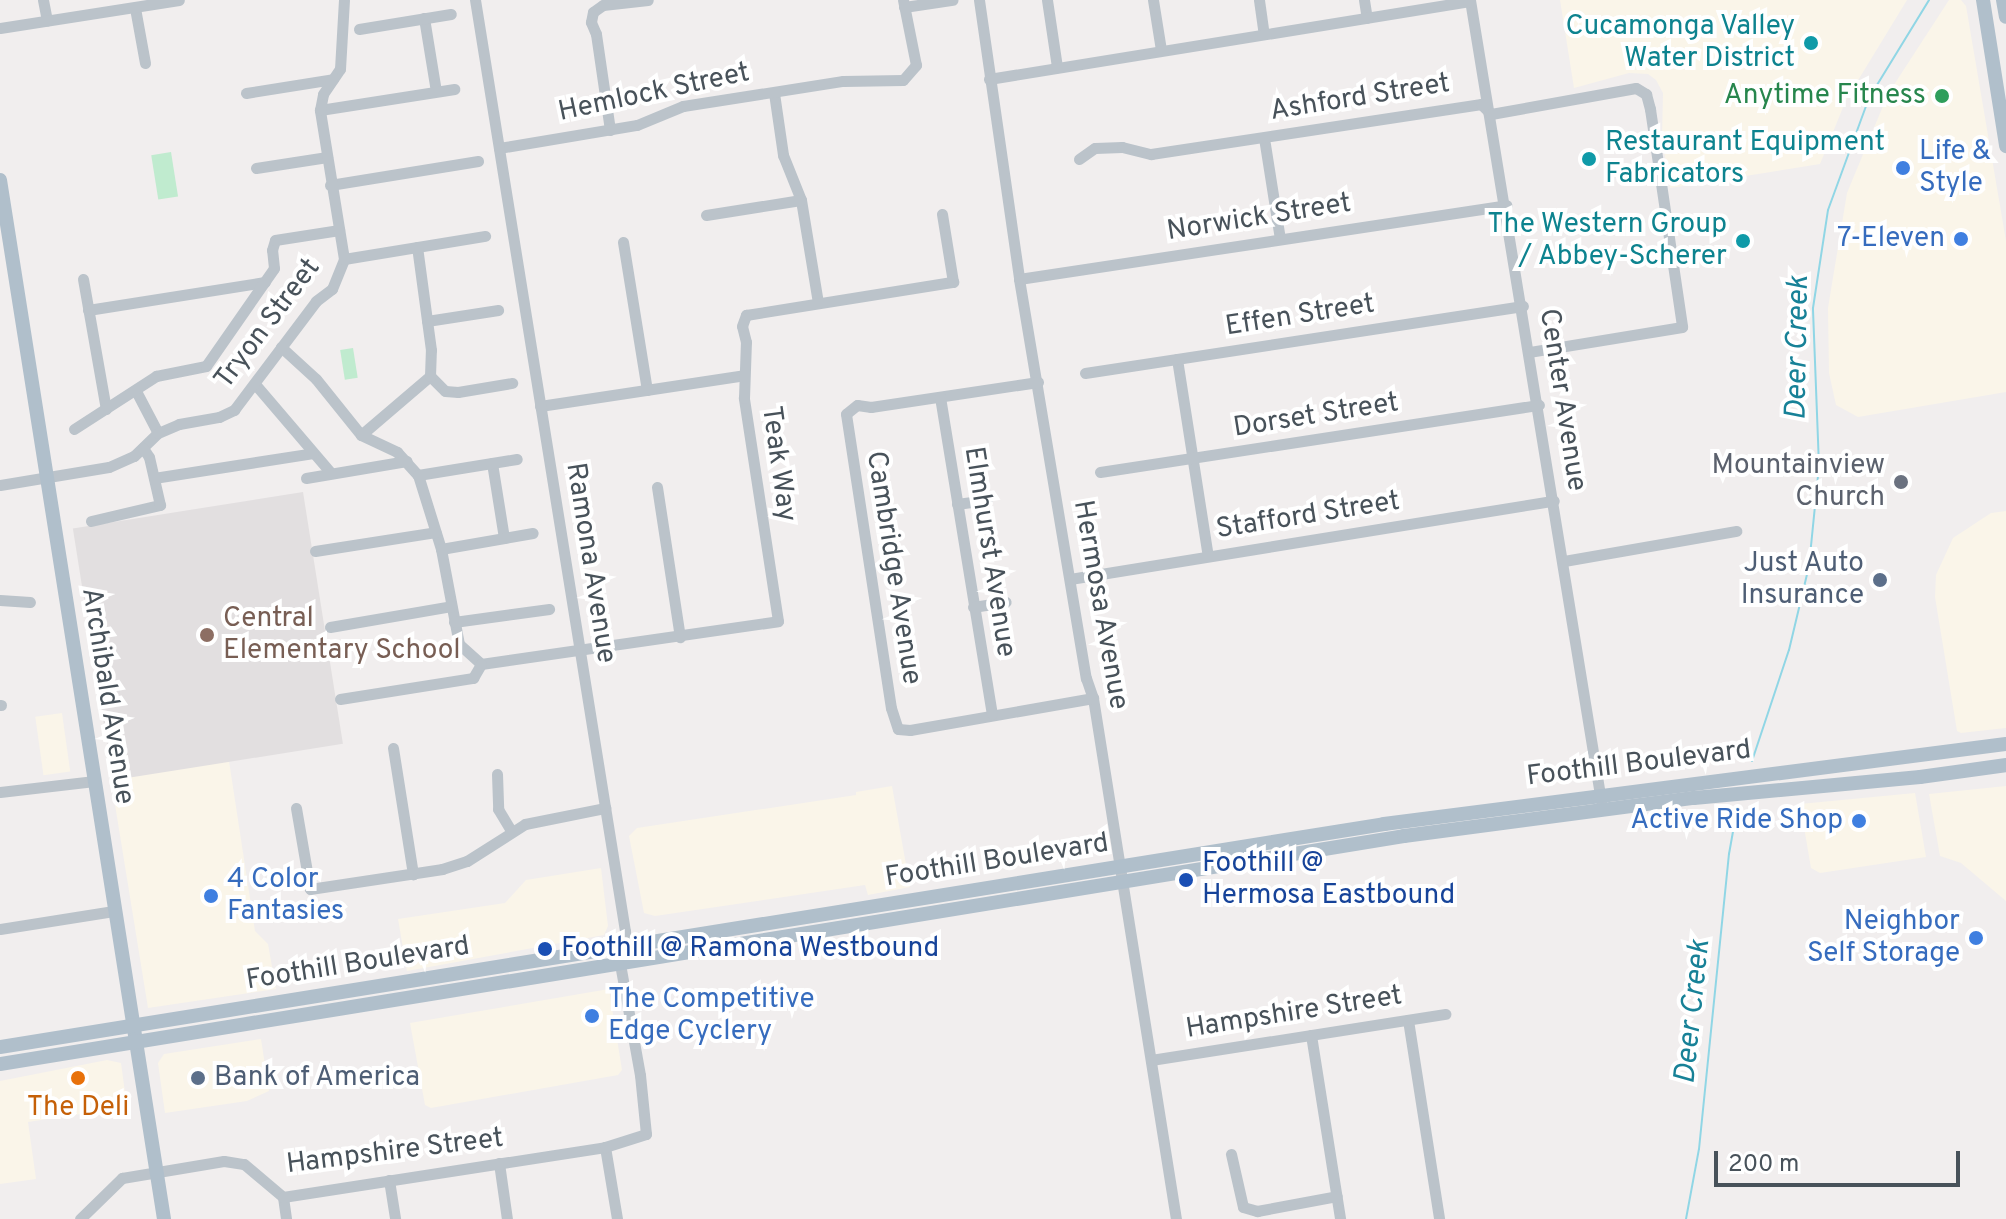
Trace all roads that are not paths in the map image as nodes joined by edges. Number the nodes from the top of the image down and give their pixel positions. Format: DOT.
graph roads {
  1 [pos="43,0"];
  2 [pos="179,0"];
  3 [pos="344,0"];
  4 [pos="475,0"];
  5 [pos="648,0"];
  6 [pos="952,0"];
  7 [pos="979,0"];
  8 [pos="1047,0"];
  9 [pos="1153,0"];
  10 [pos="1259,0"];
  11 [pos="1364,0"];
  12 [pos="1470,0"];
  13 [pos="1983,0"];
  14 [pos="2003,0"];
  15 [pos="904,4"];
  16 [pos="135,8"];
  17 [pos="451,14"];
  18 [pos="2006,17"];
  19 [pos="424,18"];
  20 [pos="1367,18"];
  21 [pos="47,21"];
  22 [pos="0,28"];
  23 [pos="359,29"];
  24 [pos="1264,34"];
  25 [pos="1161,50"];
  26 [pos="145,63"];
  27 [pos="1057,67"];
  28 [pos="333,79"];
  29 [pos="989,79"];
  30 [pos="454,89"];
  31 [pos="436,91"];
  32 [pos="246,93"];
  33 [pos="774,93"];
  34 [pos="320,110"];
  35 [pos="1491,114"];
  36 [pos="610,130"];
  37 [pos="1264,138"];
  38 [pos="2006,146"];
  39 [pos="499,148"];
  40 [pos="327,157"];
  41 [pos="1079,159"];
  42 [pos="478,161"];
  43 [pos="256,168"];
  44 [pos="0,180"];
  45 [pos="330,185"];
  46 [pos="801,200"];
  47 [pos="1506,205"];
  48 [pos="942,214"];
  49 [pos="706,215"];
  50 [pos="339,230"];
  51 [pos="485,236"];
  52 [pos="1280,239"];
  53 [pos="623,242"];
  54 [pos="417,247"];
  55 [pos="344,259"];
  56 [pos="83,279"];
  57 [pos="1019,279"];
  58 [pos="265,282"];
  59 [pos="818,303"];
  60 [pos="1523,306"];
  61 [pos="88,310"];
  62 [pos="498,310"];
  63 [pos="427,321"];
  64 [pos="281,347"];
  65 [pos="1530,352"];
  66 [pos="1177,359"];
  67 [pos="1085,373"];
  68 [pos="744,375"];
  69 [pos="430,376"];
  70 [pos="1038,382"];
  71 [pos="512,383"];
  72 [pos="255,384"];
  73 [pos="647,390"];
  74 [pos="136,391"];
  75 [pos="940,397"];
  76 [pos="1539,405"];
  77 [pos="540,406"];
  78 [pos="106,409"];
  79 [pos="74,429"];
  80 [pos="158,433"];
  81 [pos="361,435"];
  82 [pos="143,448"];
  83 [pos="313,453"];
  84 [pos="517,459"];
  85 [pos="1193,459"];
  86 [pos="407,461"];
  87 [pos="492,463"];
  88 [pos="1100,472"];
  89 [pos="331,473"];
  90 [pos="418,475"];
  91 [pos="154,478"];
  92 [pos="306,478"];
  93 [pos="48,479"];
  94 [pos="0,485"];
  95 [pos="657,487"];
  96 [pos="987,500"];
  97 [pos="1554,501"];
  98 [pos="957,504"];
  99 [pos="91,521"];
  100 [pos="1736,531"];
  101 [pos="436,532"];
  102 [pos="533,533"];
  103 [pos="504,538"];
  104 [pos="441,549"];
  105 [pos="315,551"];
  106 [pos="1208,556"];
  107 [pos="1564,561"];
  108 [pos="1070,579"];
  109 [pos="0,600"];
  110 [pos="30,602"];
  111 [pos="1006,602"];
  112 [pos="451,606"];
  113 [pos="973,607"];
  114 [pos="549,609"];
  115 [pos="454,622"];
  116 [pos="330,627"];
  117 [pos="680,637"];
  118 [pos="581,652"];
  119 [pos="481,664"];
  120 [pos="1093,698"];
  121 [pos="340,699"];
  122 [pos="992,714"];
  123 [pos="2006,744"];
  124 [pos="393,748"];
  125 [pos="2006,765"];
  126 [pos="497,774"];
  127 [pos="94,781"];
  128 [pos="0,792"];
  129 [pos="1601,802"];
  130 [pos="296,808"];
  131 [pos="605,808"];
  132 [pos="511,831"];
  133 [pos="413,874"];
  134 [pos="1121,874"];
  135 [pos="114,911"];
  136 [pos="0,929"];
  137 [pos="621,957"];
  138 [pos="1445,1014"];
  139 [pos="1408,1020"];
  140 [pos="133,1026"];
  141 [pos="1311,1035"];
  142 [pos="136,1043"];
  143 [pos="0,1047"];
  144 [pos="1151,1060"];
  145 [pos="0,1064"];
  146 [pos="646,1134"];
  147 [pos="605,1147"];
  148 [pos="1231,1154"];
  149 [pos="499,1163"];
  150 [pos="157,1172"];
  151 [pos="389,1180"];
  152 [pos="1337,1196"];
  153 [pos="283,1197"];
  154 [pos="80,1219"];
  155 [pos="164,1219"];
  156 [pos="286,1219"];
  157 [pos="395,1219"];
  158 [pos="507,1219"];
  159 [pos="617,1219"];
  160 [pos="1176,1219"];
  161 [pos="1340,1219"];
  162 [pos="1439,1219"];
  1 -- 21 [label="street"];
  2 -- 16 [label="street"];
  3 -- 28 [label="street"];
  4 -- 39 [label="street, Ramona Avenue"];
  5 -- 36 [label="street"];
  6 -- 15 [label="street"];
  7 -- 29 [label="street, Hermosa Avenue"];
  8 -- 27 [label="street"];
  9 -- 25 [label="street"];
  10 -- 24 [label="street"];
  11 -- 20 [label="street"];
  12 -- 20 [label="street"];
  12 -- 35 [label="street, Center Avenue"];
  13 -- 38 [label="main road"];
  14 -- 18 [label="main road"];
  15 -- 33 [label="street, Hemlock Street"];
  16 -- 21 [label="street"];
  16 -- 26 [label="street"];
  17 -- 19 [label="street"];
  19 -- 23 [label="street"];
  19 -- 31 [label="street"];
  20 -- 24 [label="street"];
  21 -- 22 [label="street"];
  24 -- 25 [label="street"];
  25 -- 27 [label="street"];
  27 -- 29 [label="street"];
  28 -- 32 [label="street"];
  28 -- 34 [label="street"];
  29 -- 57 [label="street, Hermosa Avenue"];
  30 -- 31 [label="street"];
  31 -- 34 [label="street"];
  33 -- 36 [label="street, Hemlock Street"];
  33 -- 46 [label="street"];
  34 -- 40 [label="street"];
  35 -- 37 [label="street, Ashford Street"];
  35 -- 47 [label="street, Center Avenue"];
  35 -- 65 [label="street, Ashford Street"];
  36 -- 39 [label="street, Hemlock Street"];
  37 -- 41 [label="street, Ashford Street"];
  37 -- 52 [label="street"];
  39 -- 77 [label="street, Ramona Avenue"];
  40 -- 43 [label="street"];
  40 -- 45 [label="street"];
  42 -- 45 [label="street"];
  44 -- 93 [label="main road, Archibald Avenue"];
  45 -- 50 [label="street"];
  46 -- 49 [label="street"];
  46 -- 59 [label="street"];
  47 -- 52 [label="street, Norwick Street"];
  47 -- 60 [label="street, Center Avenue"];
  48 -- 59 [label="street"];
  50 -- 55 [label="street"];
  50 -- 58 [label="street"];
  51 -- 54 [label="street"];
  52 -- 57 [label="street, Norwick Street"];
  53 -- 73 [label="street"];
  54 -- 55 [label="street"];
  54 -- 63 [label="street"];
  55 -- 64 [label="street, Tryon Street"];
  56 -- 61 [label="street"];
  57 -- 70 [label="street, Hermosa Avenue"];
  58 -- 61 [label="street"];
  58 -- 74 [label="street"];
  59 -- 68 [label="street, Teak Way"];
  60 -- 65 [label="street, Center Avenue"];
  60 -- 66 [label="street, Effen Street"];
  61 -- 78 [label="street"];
  62 -- 63 [label="street"];
  63 -- 69 [label="street"];
  64 -- 72 [label="street, Tryon Street"];
  64 -- 81 [label="street"];
  65 -- 76 [label="street, Center Avenue"];
  66 -- 67 [label="street, Effen Street"];
  66 -- 85 [label="street"];
  68 -- 73 [label="street"];
  68 -- 117 [label="street, Teak Way"];
  69 -- 71 [label="street"];
  69 -- 81 [label="street"];
  70 -- 75 [label="street"];
  70 -- 108 [label="street, Hermosa Avenue"];
  72 -- 80 [label="street, Tryon Street"];
  72 -- 83 [label="street"];
  73 -- 77 [label="street"];
  74 -- 78 [label="street"];
  74 -- 80 [label="street"];
  75 -- 98 [label="street, Elmhurst Avenue"];
  75 -- 122 [label="street, Cambridge Avenue"];
  76 -- 85 [label="street, Dorset Street"];
  76 -- 97 [label="street, Center Avenue"];
  77 -- 118 [label="street, Ramona Avenue"];
  78 -- 79 [label="street"];
  80 -- 82 [label="street, Tryon Street"];
  81 -- 86 [label="street"];
  82 -- 91 [label="street"];
  82 -- 93 [label="street, Tryon Street"];
  83 -- 89 [label="street"];
  83 -- 91 [label="street"];
  84 -- 87 [label="street"];
  85 -- 88 [label="street, Dorset Street"];
  85 -- 106 [label="street"];
  86 -- 89 [label="street"];
  86 -- 90 [label="street"];
  87 -- 90 [label="street"];
  87 -- 103 [label="street"];
  89 -- 92 [label="street"];
  90 -- 101 [label="street"];
  91 -- 99 [label="street"];
  93 -- 94 [label="street, Tryon Street"];
  93 -- 127 [label="main road, Archibald Avenue"];
  95 -- 117 [label="street"];
  96 -- 98 [label="street"];
  97 -- 106 [label="street, Stafford Street"];
  97 -- 107 [label="street, Center Avenue"];
  98 -- 113 [label="street, Elmhurst Avenue"];
  100 -- 107 [label="street"];
  101 -- 104 [label="street"];
  101 -- 105 [label="street"];
  102 -- 103 [label="street"];
  103 -- 104 [label="street"];
  104 -- 112 [label="street"];
  106 -- 108 [label="street, Stafford Street"];
  107 -- 129 [label="street, Center Avenue"];
  108 -- 120 [label="street, Hermosa Avenue"];
  109 -- 110 [label="street"];
  111 -- 113 [label="street"];
  112 -- 115 [label="street"];
  112 -- 116 [label="street"];
  113 -- 122 [label="street, Elmhurst Avenue"];
  114 -- 115 [label="street"];
  115 -- 119 [label="street"];
  117 -- 118 [label="street"];
  118 -- 119 [label="street"];
  118 -- 131 [label="street, Ramona Avenue"];
  119 -- 121 [label="street"];
  120 -- 122 [label="street"];
  120 -- 134 [label="street, Hermosa Avenue"];
  123 -- 129 [label="main road, Foothill Boulevard"];
  124 -- 133 [label="street"];
  125 -- 129 [label="main road, Foothill Boulevard"];
  126 -- 132 [label="street"];
  127 -- 128 [label="street"];
  127 -- 135 [label="main road, Archibald Avenue"];
  129 -- 134 [label="main road, Foothill Boulevard"];
  130 -- 133 [label="street"];
  131 -- 132 [label="street"];
  131 -- 137 [label="street, Ramona Avenue"];
  132 -- 133 [label="street"];
  134 -- 137 [label="main road, Foothill Boulevard"];
  134 -- 144 [label="street, Hermosa Avenue"];
  135 -- 136 [label="street"];
  135 -- 140 [label="main road, Archibald Avenue"];
  137 -- 140 [label="main road, Foothill Boulevard"];
  137 -- 142 [label="main road, Foothill Boulevard"];
  137 -- 146 [label="street, Ramona Avenue"];
  138 -- 139 [label="street, Hampshire Street"];
  139 -- 141 [label="street, Hampshire Street"];
  139 -- 162 [label="street"];
  140 -- 142 [label="main road, Archibald Avenue"];
  140 -- 143 [label="main road, Foothill Boulevard"];
  141 -- 144 [label="street, Hampshire Street"];
  141 -- 152 [label="street"];
  142 -- 145 [label="main road, Foothill Boulevard"];
  142 -- 150 [label="main road, Archibald Avenue"];
  144 -- 160 [label="street, Hermosa Avenue"];
  146 -- 147 [label="street, Hampshire Street"];
  147 -- 149 [label="street, Hampshire Street"];
  147 -- 159 [label="street"];
  148 -- 152 [label="street"];
  149 -- 151 [label="street, Hampshire Street"];
  149 -- 158 [label="street"];
  150 -- 153 [label="street, Hampshire Street"];
  150 -- 154 [label="street, Hampshire Street"];
  150 -- 155 [label="main road, Archibald Avenue"];
  151 -- 153 [label="street, Hampshire Street"];
  151 -- 157 [label="street"];
  152 -- 161 [label="street"];
  153 -- 156 [label="street"];
}
